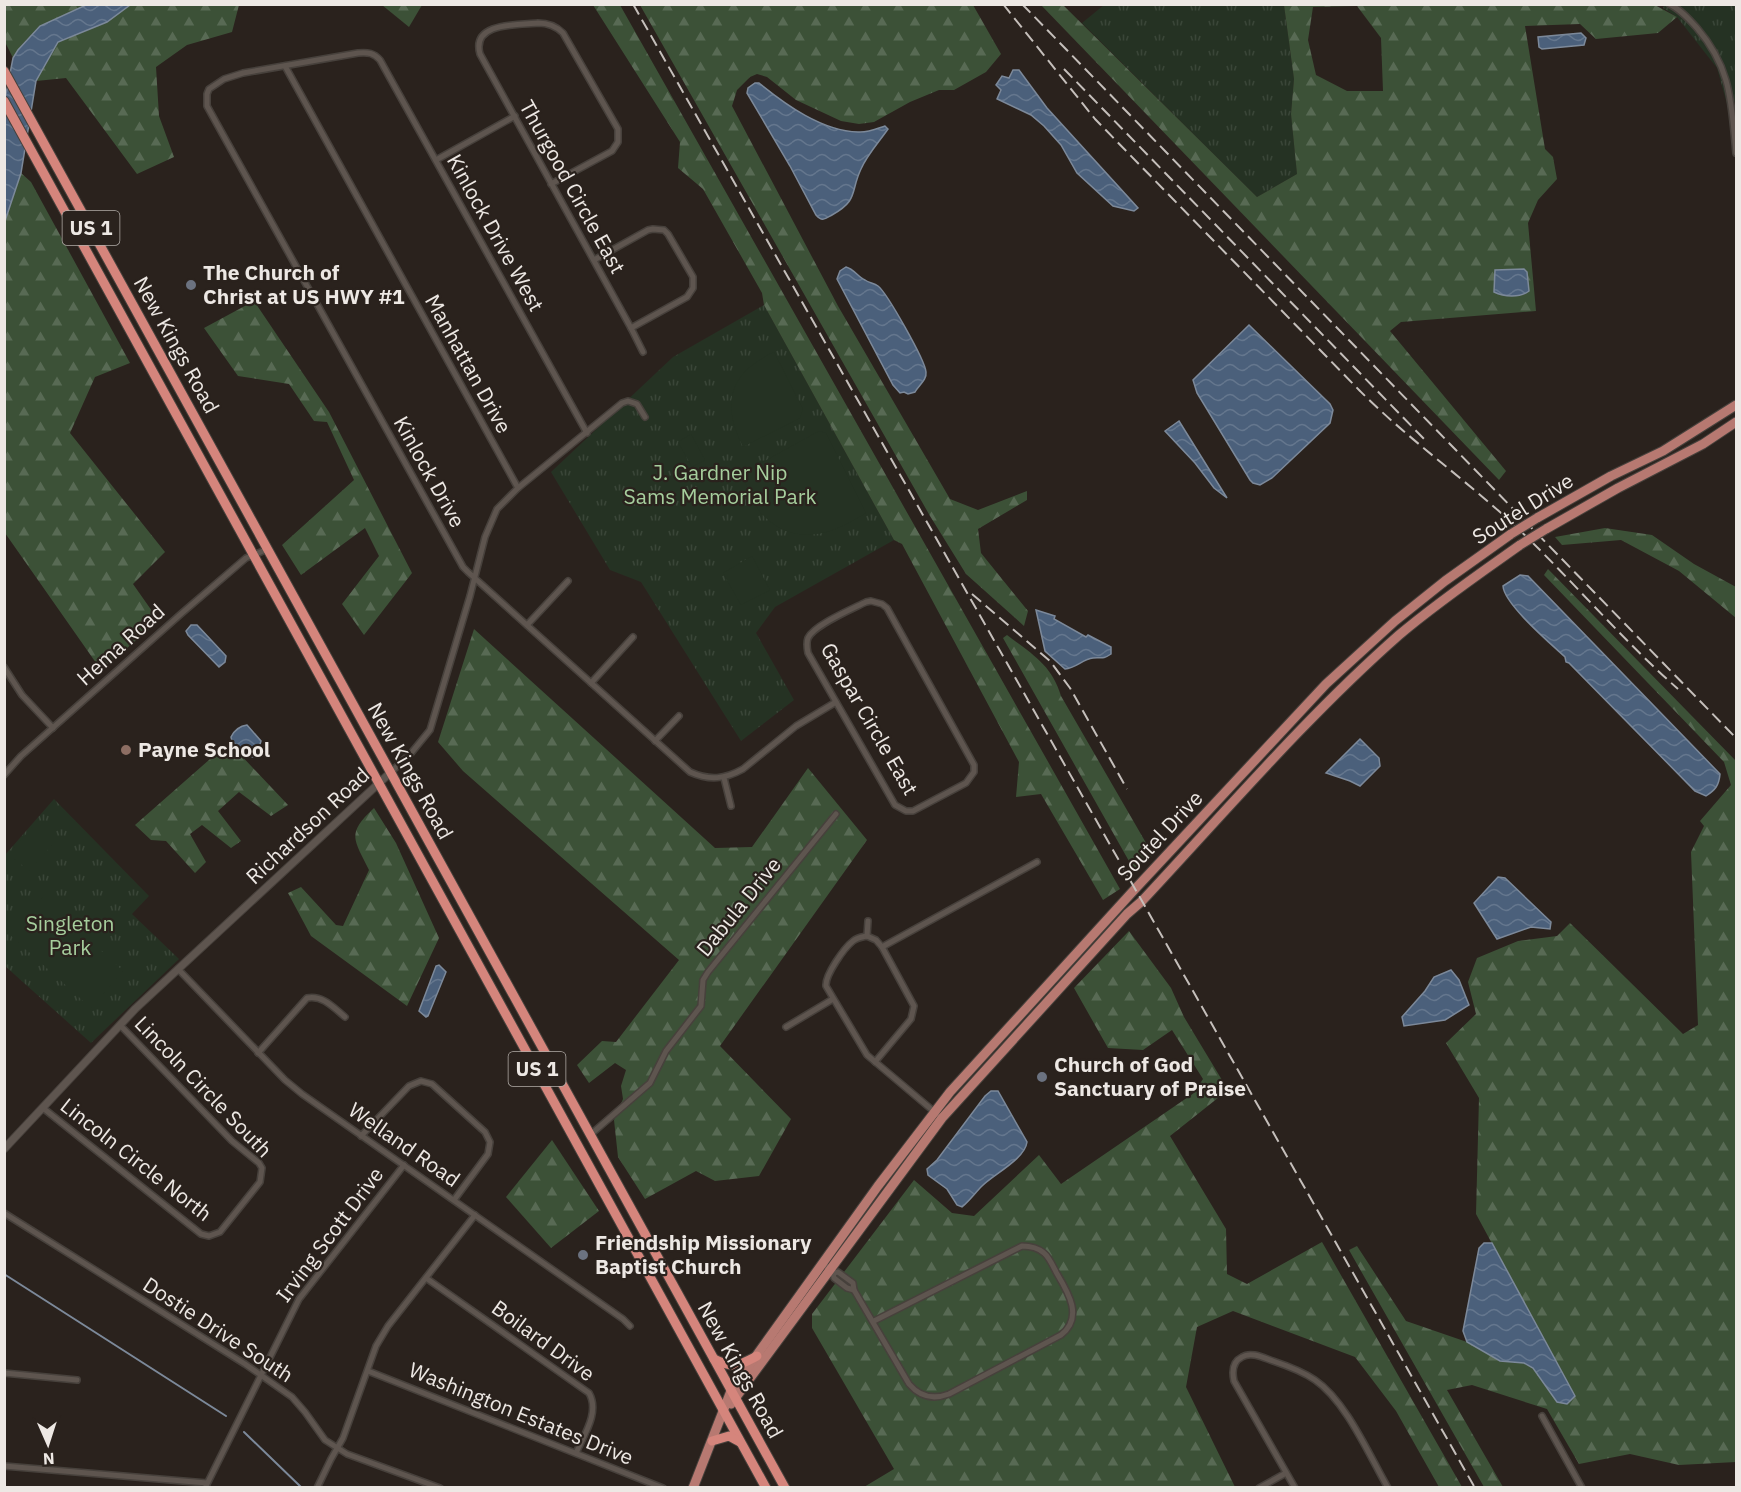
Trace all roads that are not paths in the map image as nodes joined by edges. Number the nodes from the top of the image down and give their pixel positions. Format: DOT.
graph roads {
  1 [pos="1669,4"];
  2 [pos="285,66"];
  3 [pos="4,71"];
  4 [pos="4,102"];
  5 [pos="515,116"];
  6 [pos="1737,153"];
  7 [pos="435,160"];
  8 [pos="551,184"];
  9 [pos="594,260"];
  10 [pos="631,328"];
  11 [pos="643,352"];
  12 [pos="164,362"];
  13 [pos="152,368"];
  14 [pos="1737,405"];
  15 [pos="645,417"];
  16 [pos="1737,422"];
  17 [pos="587,433"];
  18 [pos="518,488"];
  19 [pos="268,549"];
  20 [pos="255,555"];
  21 [pos="474,578"];
  22 [pos="568,580"];
  23 [pos="527,625"];
  24 [pos="633,637"];
  25 [pos="4,667"];
  26 [pos="591,683"];
  27 [pos="836,702"];
  28 [pos="679,716"];
  29 [pos="53,728"];
  30 [pos="655,741"];
  31 [pos="391,772"];
  32 [pos="4,775"];
  33 [pos="724,778"];
  34 [pos="380,782"];
  35 [pos="731,806"];
  36 [pos="836,814"];
  37 [pos="1036,862"];
  38 [pos="868,921"];
  39 [pos="867,936"];
  40 [pos="882,946"];
  41 [pos="178,969"];
  42 [pos="506,982"];
  43 [pos="493,989"];
  44 [pos="833,999"];
  45 [pos="345,1017"];
  46 [pos="120,1025"];
  47 [pos="786,1027"];
  48 [pos="258,1053"];
  49 [pos="875,1062"];
  50 [pos="43,1108"];
  51 [pos="934,1111"];
  52 [pos="942,1118"];
  53 [pos="590,1135"];
  54 [pos="361,1136"];
  55 [pos="4,1149"];
  56 [pos="404,1165"];
  57 [pos="454,1200"];
  58 [pos="633,1212"];
  59 [pos="4,1213"];
  60 [pos="475,1215"];
  61 [pos="620,1220"];
  62 [pos="209,1236"];
  63 [pos="822,1262"];
  64 [pos="832,1271"];
  65 [pos="426,1278"];
  66 [pos="874,1321"];
  67 [pos="630,1326"];
  68 [pos="757,1356"];
  69 [pos="714,1359"];
  70 [pos="368,1371"];
  71 [pos="4,1373"];
  72 [pos="261,1376"];
  73 [pos="76,1380"];
  74 [pos="734,1395"];
  75 [pos="724,1412"];
  76 [pos="1542,1416"];
  77 [pos="712,1442"];
  78 [pos="741,1442"];
  79 [pos="337,1449"];
  80 [pos="576,1453"];
  81 [pos="4,1466"];
  82 [pos="1286,1473"];
  83 [pos="206,1485"];
  84 [pos="317,1488"];
  85 [pos="440,1488"];
  86 [pos="663,1488"];
  87 [pos="693,1488"];
  88 [pos="766,1488"];
  89 [pos="785,1488"];
  90 [pos="1259,1488"];
  91 [pos="1295,1488"];
  92 [pos="1388,1488"];
  93 [pos="1582,1488"];
  1 -- 6 [label="street"];
  2 -- 7 [label="street, Kinlock Drive West"];
  2 -- 18 [label="street, Manhattan Drive"];
  2 -- 21 [label="street, Kinlock Drive"];
  3 -- 12 [label="highway, New Kings Road / US 1"];
  4 -- 13 [label="highway, New Kings Road / US 1"];
  5 -- 7 [label="street"];
  5 -- 8 [label="street, Thurgood Circle East"];
  5 -- 8 [label="street, Thurgood Circle East"];
  7 -- 17 [label="street, Kinlock Drive West"];
  8 -- 9 [label="street, Thurgood Circle East"];
  9 -- 10 [label="street, Thurgood Circle East"];
  9 -- 10 [label="street"];
  10 -- 11 [label="street, Thurgood Circle East"];
  12 -- 13 [label="street"];
  12 -- 19 [label="highway, New Kings Road / US 1"];
  13 -- 20 [label="highway, New Kings Road / US 1"];
  14 -- 51 [label="main road, Soutel Drive, bridge"];
  15 -- 17 [label="street, Richardson Road"];
  16 -- 52 [label="main road, Soutel Drive, bridge"];
  17 -- 18 [label="street, Richardson Road"];
  18 -- 21 [label="street, Richardson Road"];
  19 -- 20 [label="street, Hema Road"];
  19 -- 31 [label="highway, New Kings Road / US 1"];
  20 -- 29 [label="street, Hema Road"];
  20 -- 34 [label="highway, New Kings Road / US 1"];
  21 -- 23 [label="street, Kinlock Drive"];
  21 -- 31 [label="street, Richardson Road"];
  22 -- 23 [label="street"];
  23 -- 26 [label="street, Kinlock Drive"];
  24 -- 26 [label="street"];
  25 -- 29 [label="street"];
  26 -- 30 [label="street, Kinlock Drive"];
  27 -- 27 [label="street, Gaspar Circle East"];
  27 -- 33 [label="street"];
  28 -- 30 [label="street"];
  29 -- 32 [label="street, Hema Road"];
  30 -- 33 [label="street, Kinlock Drive"];
  31 -- 34 [label="street, Richardson Road"];
  31 -- 42 [label="highway, New Kings Road / US 1"];
  33 -- 35 [label="street"];
  34 -- 41 [label="street, Richardson Road"];
  34 -- 43 [label="highway, New Kings Road / US 1"];
  36 -- 53 [label="street, Dabula Drive"];
  37 -- 40 [label="street"];
  38 -- 39 [label="street"];
  39 -- 40 [label="street"];
  39 -- 44 [label="street"];
  40 -- 49 [label="street"];
  41 -- 46 [label="street, Richardson Road"];
  41 -- 48 [label="street, Welland Road"];
  42 -- 43 [label="street"];
  42 -- 53 [label="highway, New Kings Road / US 1"];
  43 -- 61 [label="highway, New Kings Road / US 1"];
  44 -- 47 [label="street"];
  44 -- 49 [label="street"];
  45 -- 48 [label="street"];
  46 -- 50 [label="street, Richardson Road"];
  46 -- 62 [label="street, Lincoln Circle South"];
  48 -- 54 [label="street, Welland Road"];
  49 -- 51 [label="street"];
  50 -- 55 [label="street, Richardson Road"];
  50 -- 62 [label="street, Lincoln Circle North"];
  51 -- 52 [label="street"];
  51 -- 63 [label="main road, Soutel Drive"];
  52 -- 64 [label="main road, Soutel Drive"];
  53 -- 58 [label="highway, New Kings Road / US 1"];
  54 -- 56 [label="street, Welland Road"];
  54 -- 57 [label="street"];
  56 -- 57 [label="street, Welland Road"];
  56 -- 72 [label="street, Irving Scott Drive"];
  57 -- 60 [label="street, Welland Road"];
  58 -- 61 [label="street"];
  58 -- 69 [label="highway, New Kings Road / US 1"];
  59 -- 72 [label="street, Dostie Drive South"];
  60 -- 65 [label="street"];
  60 -- 67 [label="street, Welland Road"];
  61 -- 75 [label="highway, New Kings Road / US 1"];
  63 -- 64 [label="street"];
  63 -- 68 [label="main road, Soutel Drive"];
  64 -- 66 [label="street"];
  64 -- 74 [label="main road, Soutel Drive"];
  65 -- 70 [label="street"];
  65 -- 80 [label="street, Boilard Drive"];
  66 -- 66 [label="street"];
  68 -- 69 [label="highway"];
  68 -- 74 [label="main road, Soutel Drive"];
  69 -- 74 [label="highway, New Kings Road / US 1"];
  70 -- 79 [label="street"];
  70 -- 80 [label="street, Washington Estates Drive"];
  71 -- 73 [label="street"];
  72 -- 79 [label="street, Dostie Drive South"];
  72 -- 83 [label="street, Irving Scott Drive"];
  74 -- 75 [label="main road, Soutel Drive"];
  74 -- 89 [label="highway, New Kings Road / US 1"];
  75 -- 77 [label="main road, Soutel Drive"];
  75 -- 78 [label="highway, New Kings Road / US 1"];
  76 -- 93 [label="street"];
  77 -- 78 [label="highway"];
  77 -- 87 [label="main road, Soutel Drive"];
  78 -- 88 [label="highway, New Kings Road / US 1"];
  79 -- 84 [label="street"];
  79 -- 85 [label="street, Dostie Drive South"];
  80 -- 86 [label="street, Washington Estates Drive"];
  81 -- 83 [label="street"];
  82 -- 90 [label="street"];
  82 -- 91 [label="street"];
  82 -- 92 [label="street"];
}
